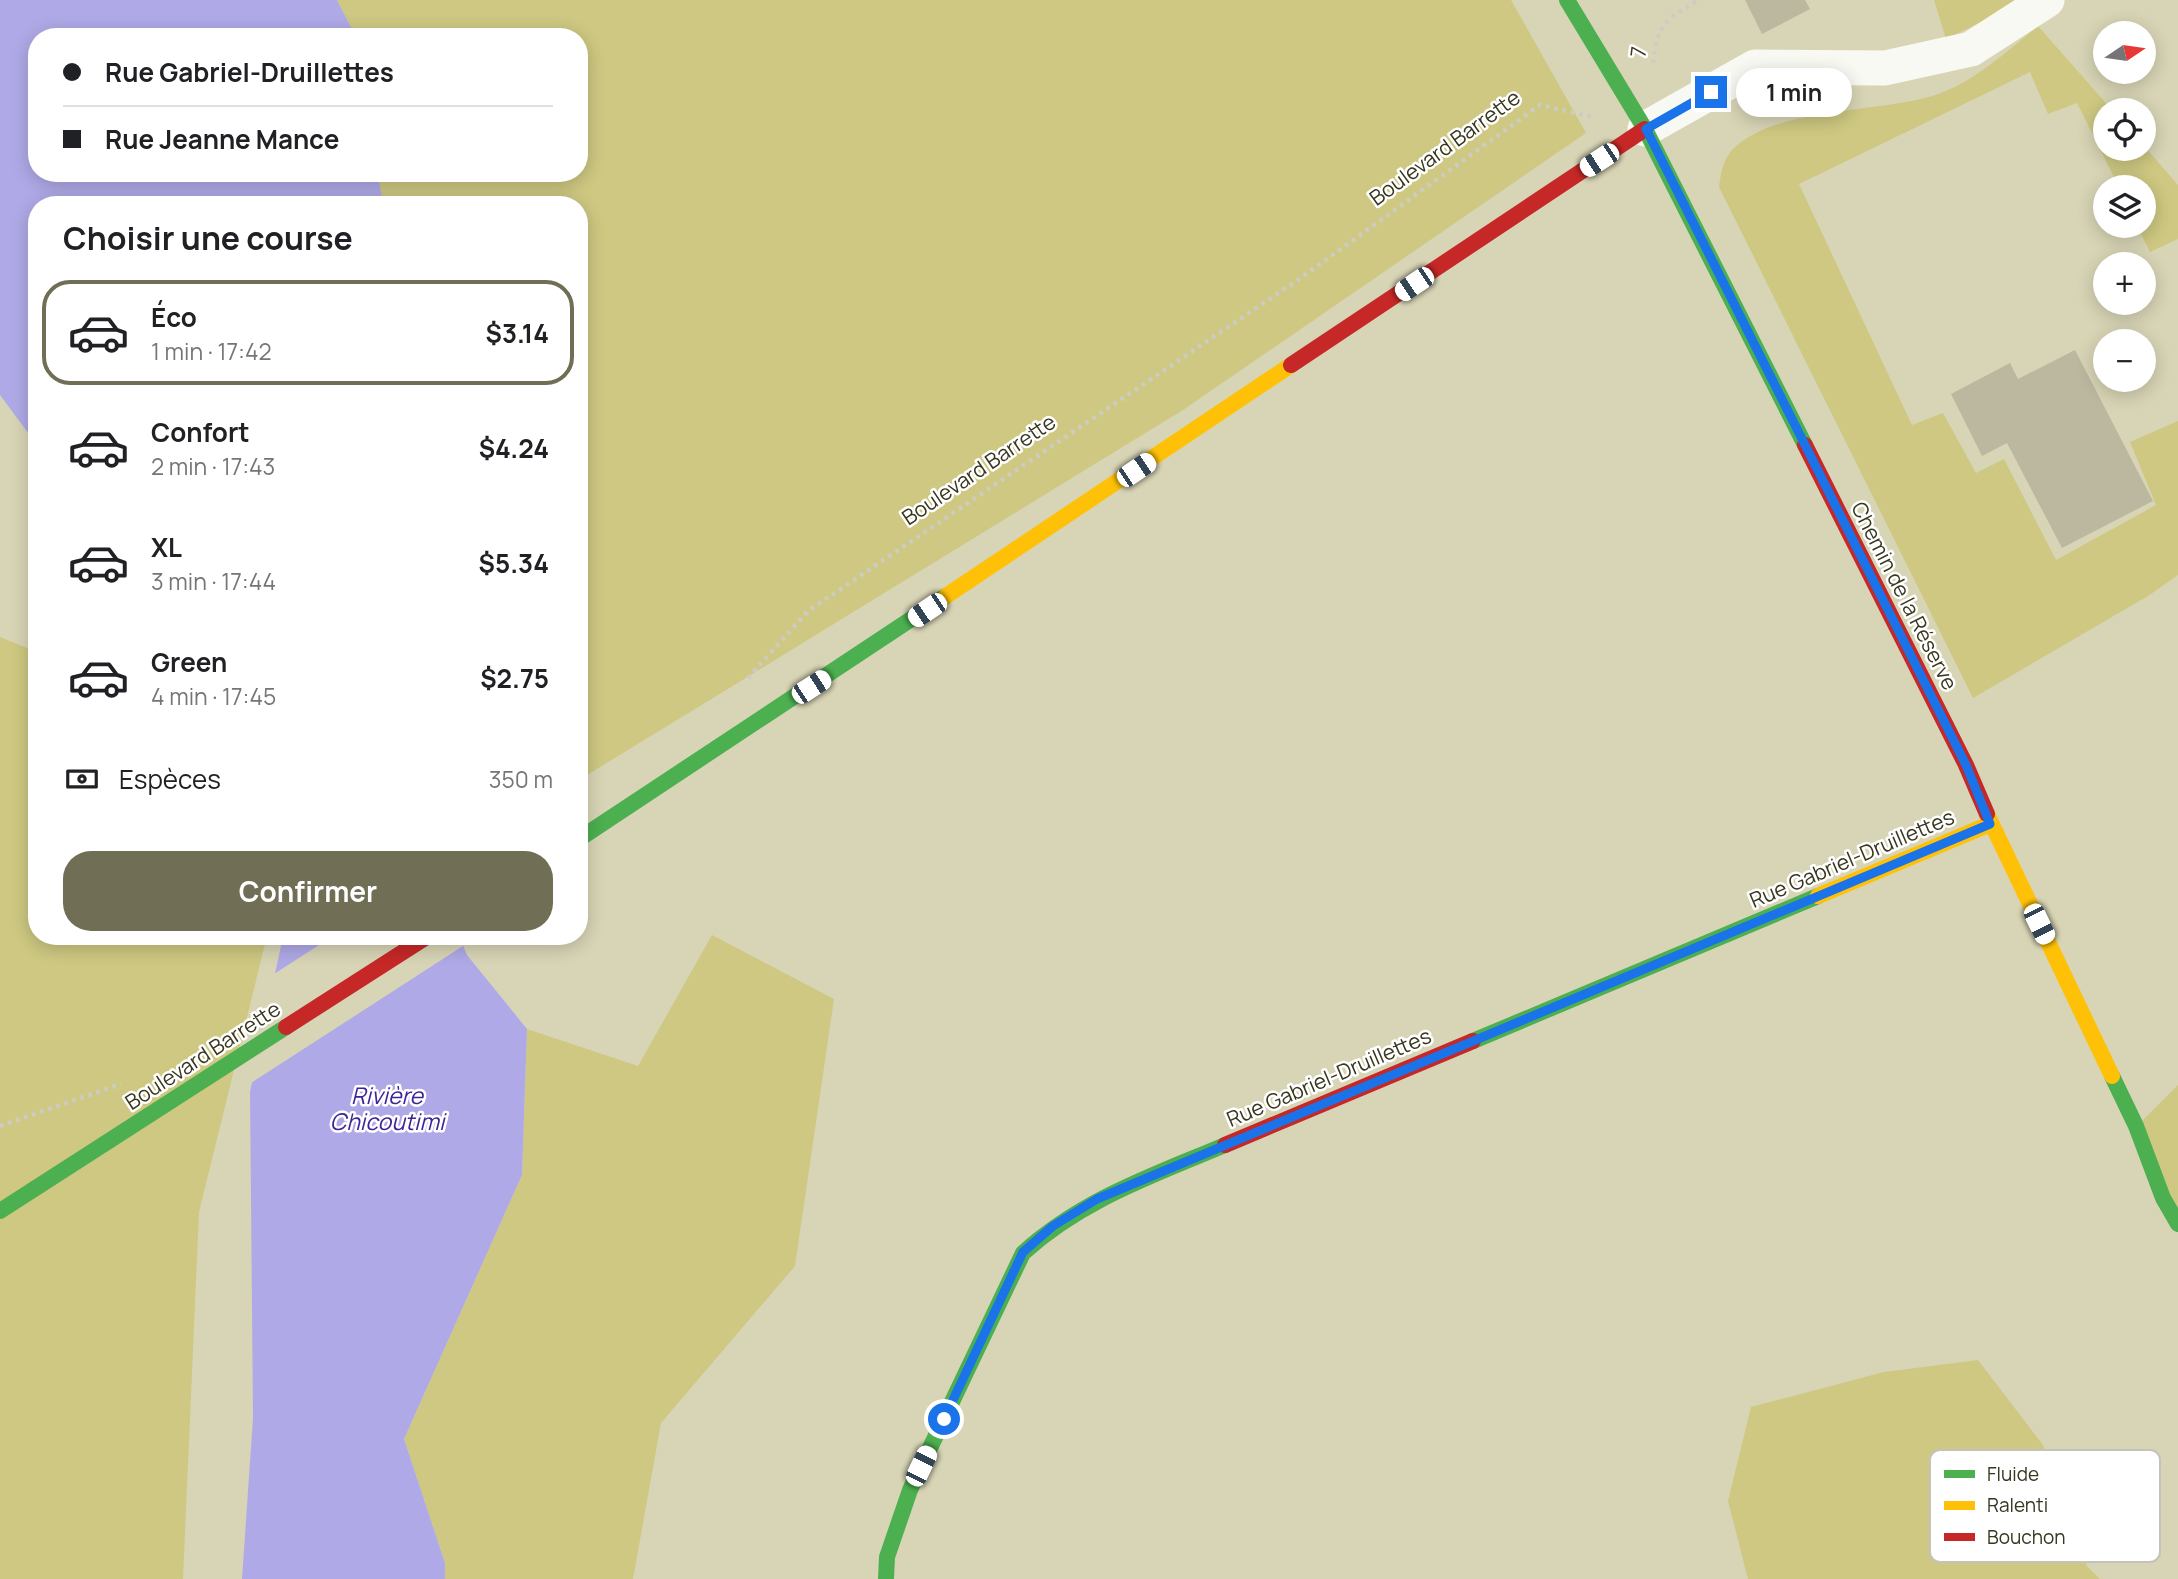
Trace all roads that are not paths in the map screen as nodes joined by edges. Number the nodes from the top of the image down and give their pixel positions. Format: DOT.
graph roads {
  1 [pos="1567,0"];
  2 [pos="2047,0"];
  3 [pos="1646,129"];
  4 [pos="1990,824"];
  5 [pos="588,833"];
  6 [pos="414,945"];
  7 [pos="0,1211"];
  8 [pos="2178,1224"];
  9 [pos="886,1579"];
  1 -- 3 [label="street, Chemin de la Réserve"];
  2 -- 3 [label="street"];
  3 -- 4 [label="street, Chemin de la Réserve"];
  3 -- 5 [label="street"];
  4 -- 8 [label="street, Chemin de la Réserve"];
  4 -- 9 [label="street, Rue Gabriel-Druillettes"];
  6 -- 7 [label="street, Boulevard Barrette"];
}
